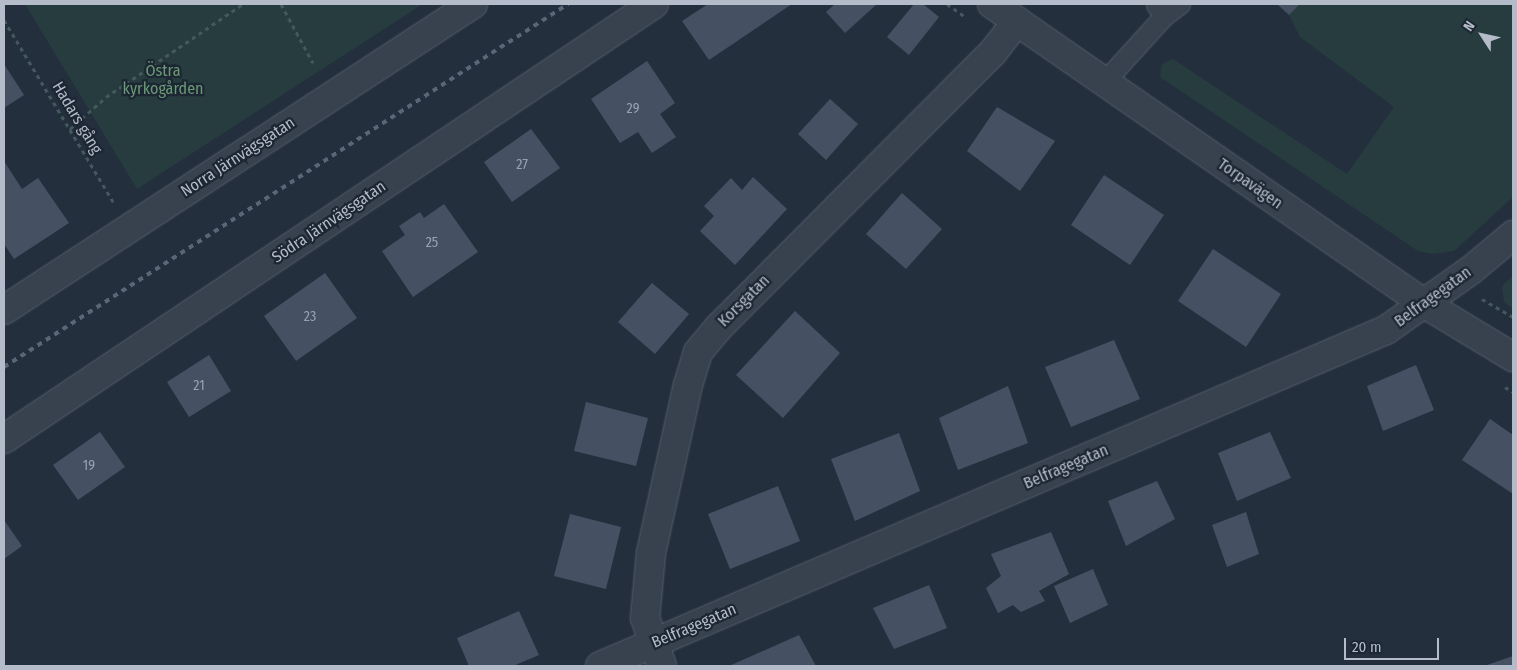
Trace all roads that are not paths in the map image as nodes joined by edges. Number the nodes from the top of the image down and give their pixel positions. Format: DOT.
graph roads {
  1 [pos="473,4"];
  2 [pos="654,4"];
  3 [pos="992,4"];
  4 [pos="1180,4"];
  5 [pos="1160,10"];
  6 [pos="1017,21"];
  7 [pos="1103,83"];
  8 [pos="1513,235"];
  9 [pos="1425,304"];
  10 [pos="4,310"];
  11 [pos="1513,357"];
  12 [pos="4,439"];
  13 [pos="657,655"];
  14 [pos="600,666"];
  1 -- 10 [label="street, Norra Järnvägsgatan"];
  2 -- 12 [label="street, Södra Järnvägsgatan"];
  3 -- 6 [label="street, Torpavägen"];
  4 -- 5 [label="lane"];
  5 -- 7 [label="lane"];
  6 -- 7 [label="street, Torpavägen"];
  6 -- 13 [label="street, Korsgatan"];
  7 -- 9 [label="street, Torpavägen"];
  8 -- 9 [label="street, Belfragegatan"];
  9 -- 11 [label="street, Torpavägen"];
  9 -- 13 [label="street, Belfragegatan"];
  13 -- 14 [label="street, Belfragegatan"];
}
